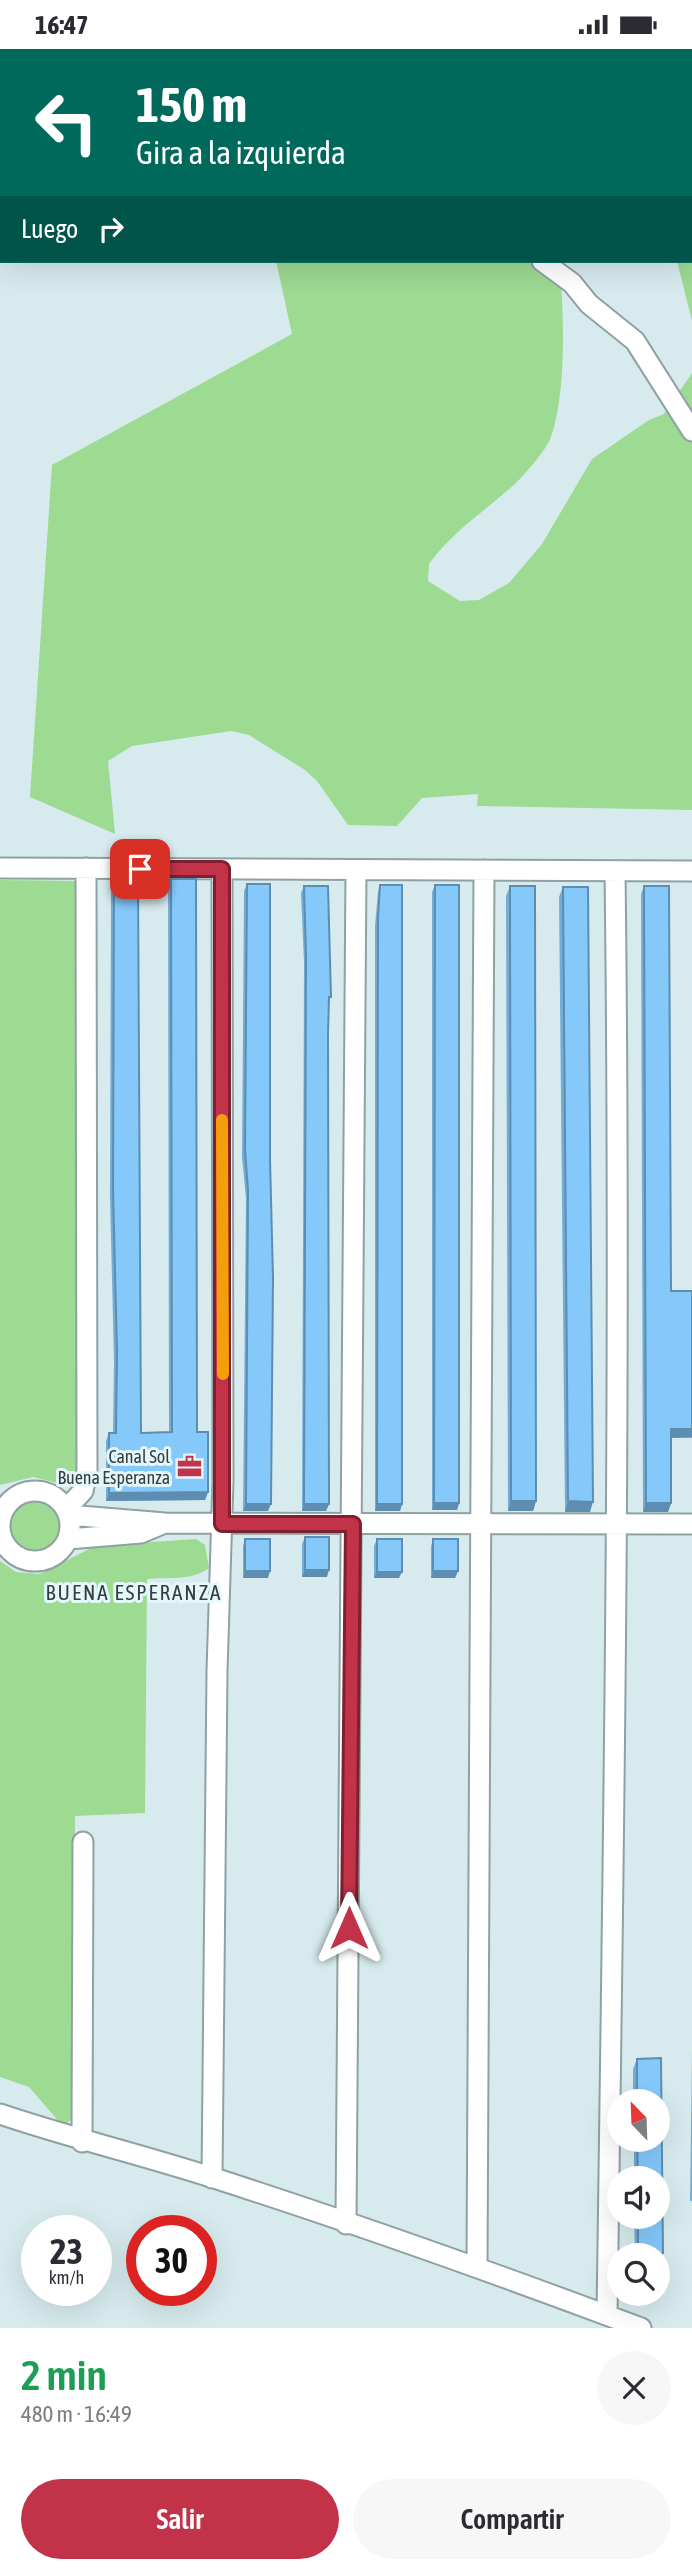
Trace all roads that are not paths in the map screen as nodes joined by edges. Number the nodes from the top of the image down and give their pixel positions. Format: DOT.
graph roads {
  1 [pos="545,263"];
  2 [pos="692,431"];
  3 [pos="0,868"];
  4 [pos="86,869"];
  5 [pos="222,869"];
  6 [pos="356,870"];
  7 [pos="484,870"];
  8 [pos="615,871"];
  9 [pos="692,871"];
  10 [pos="1,1512"];
  11 [pos="67,1512"];
  12 [pos="164,1523"];
  13 [pos="222,1524"];
  14 [pos="353,1524"];
  15 [pos="483,1524"];
  16 [pos="618,1524"];
  17 [pos="692,1524"];
  18 [pos="68,1539"];
  19 [pos="83,1842"];
  20 [pos="0,2114"];
  21 [pos="82,2142"];
  22 [pos="212,2178"];
  23 [pos="346,2224"];
  24 [pos="477,2267"];
  25 [pos="607,2315"];
  26 [pos="641,2328"];
  1 -- 2 [label="street"];
  3 -- 4 [label="street"];
  4 -- 5 [label="street"];
  4 -- 11 [label="street"];
  5 -- 6 [label="street"];
  5 -- 13 [label="street"];
  6 -- 7 [label="street"];
  6 -- 14 [label="street"];
  7 -- 8 [label="street"];
  7 -- 15 [label="street"];
  8 -- 9 [label="street"];
  8 -- 16 [label="street"];
  10 -- 11 [label="street"];
  10 -- 18 [label="street"];
  11 -- 12 [label="street"];
  11 -- 18 [label="street"];
  12 -- 13 [label="street"];
  12 -- 18 [label="street"];
  13 -- 14 [label="street"];
  13 -- 22 [label="street"];
  14 -- 15 [label="street"];
  14 -- 23 [label="street"];
  15 -- 16 [label="street"];
  15 -- 24 [label="street"];
  16 -- 17 [label="street"];
  16 -- 25 [label="street"];
  19 -- 21 [label="street"];
  20 -- 21 [label="street"];
  21 -- 22 [label="street"];
  22 -- 23 [label="street"];
  23 -- 24 [label="street"];
  24 -- 25 [label="street"];
  25 -- 26 [label="street"];
}
